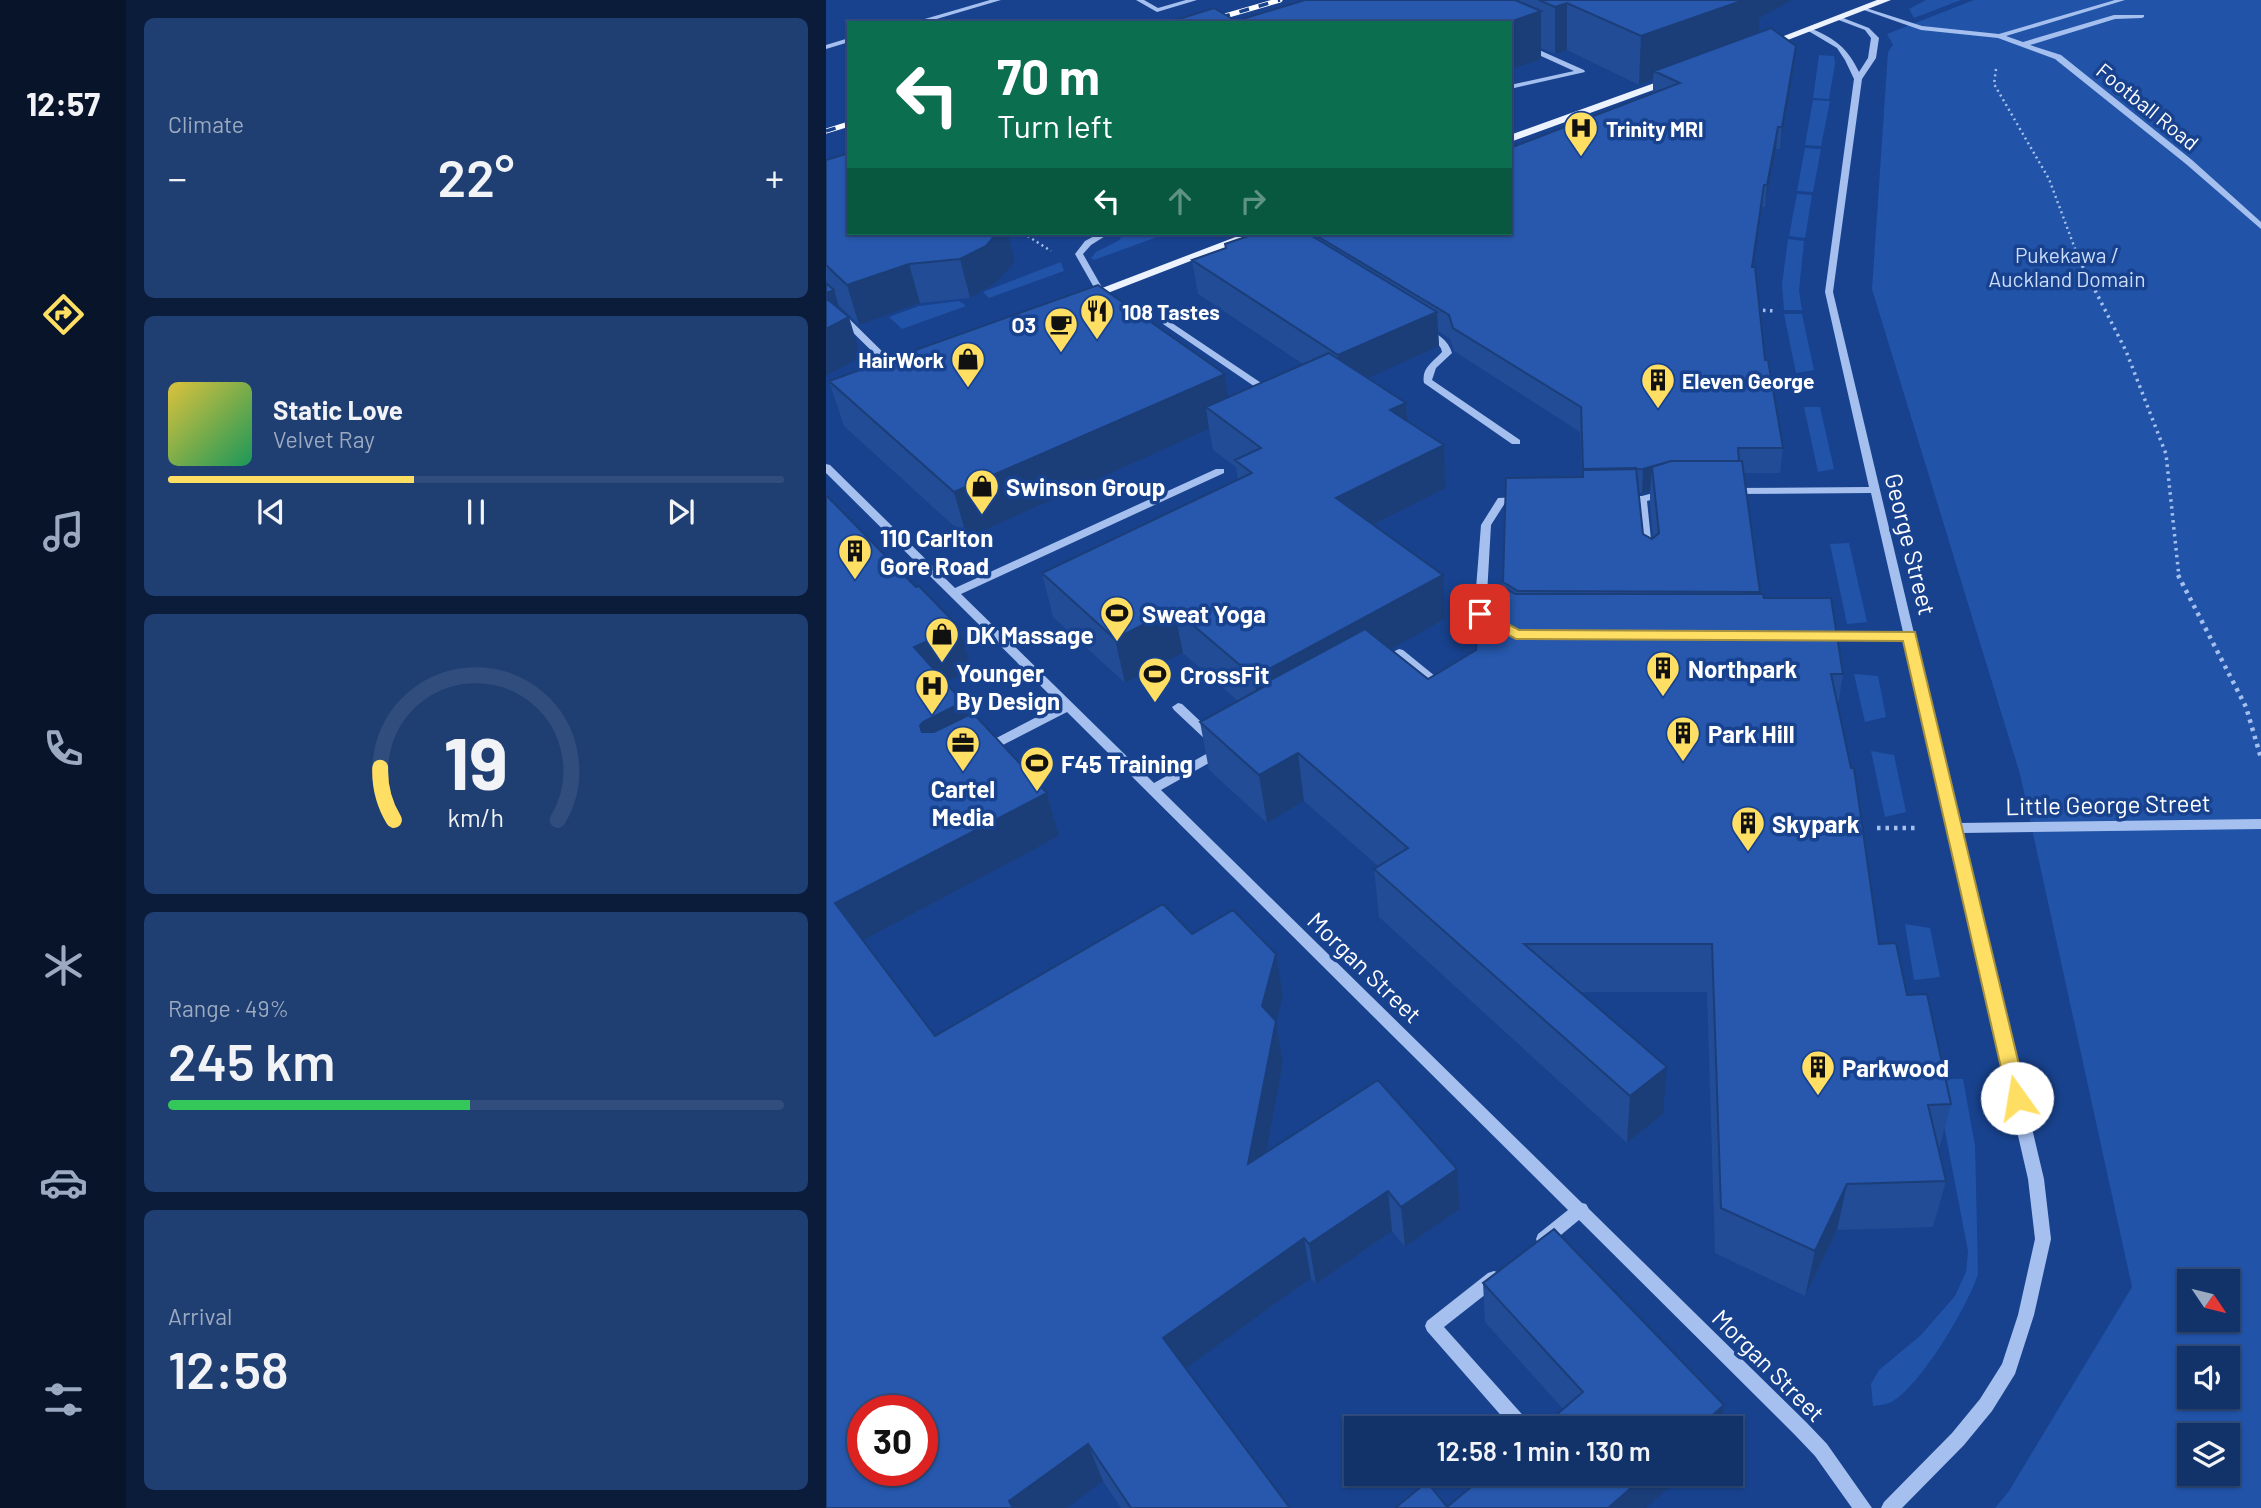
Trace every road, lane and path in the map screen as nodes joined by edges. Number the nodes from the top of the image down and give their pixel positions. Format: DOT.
graph roads {
  1 [pos="998,0"];
  2 [pos="1139,0"];
  3 [pos="1194,0"];
  4 [pos="1886,0"];
  5 [pos="2122,0"];
  6 [pos="1864,9"];
  7 [pos="2142,16"];
  8 [pos="1838,18"];
  9 [pos="921,21"];
  10 [pos="1808,29"];
  11 [pos="1999,36"];
  12 [pos="1512,40"];
  13 [pos="847,41"];
  14 [pos="2025,44"];
  15 [pos="826,47"];
  16 [pos="1749,51"];
  17 [pos="1689,74"];
  18 [pos="1858,79"];
  19 [pos="1512,87"];
  20 [pos="1512,138"];
  21 [pos="2261,226"];
  22 [pos="1103,235"];
  23 [pos="1252,235"];
  24 [pos="1100,291"];
  25 [pos="1075,300"];
  26 [pos="826,301"];
  27 [pos="1750,310"];
  28 [pos="1776,311"];
  29 [pos="1166,322"];
  30 [pos="1413,323"];
  31 [pos="895,368"];
  32 [pos="1277,398"];
  33 [pos="1516,442"];
  34 [pos="826,467"];
  35 [pos="1220,471"];
  36 [pos="1874,490"];
  37 [pos="1720,491"];
  38 [pos="1681,492"];
  39 [pos="1530,499"];
  40 [pos="1614,499"];
  41 [pos="1642,499"];
  42 [pos="1647,558"];
  43 [pos="955,592"];
  44 [pos="1492,621"];
  45 [pos="1812,635"];
  46 [pos="1910,636"];
  47 [pos="1376,666"];
  48 [pos="1456,699"];
  49 [pos="1068,706"];
  50 [pos="1178,707"];
  51 [pos="977,753"];
  52 [pos="2261,758"];
  53 [pos="1151,790"];
  54 [pos="2261,824"];
  55 [pos="1955,828"];
  56 [pos="1581,1209"];
  57 [pos="1528,1251"];
  58 [pos="1507,1268"];
  59 [pos="1512,1416"];
  60 [pos="1863,1508"];
  61 [pos="1890,1508"];
  1 -- 9 [label="street"];
  2 -- 3 [label="street"];
  4 -- 6 [label="main road"];
  5 -- 11 [label="street"];
  6 -- 8 [label="main road"];
  6 -- 11 [label="street"];
  7 -- 14 [label="lane"];
  8 -- 10 [label="main road"];
  8 -- 18 [label="street, George Street"];
  10 -- 16 [label="main road"];
  10 -- 18 [label="street"];
  11 -- 14 [label="street, Football Road"];
  11 -- 52 [label="path"];
  12 -- 19 [label="street"];
  13 -- 15 [label="street"];
  14 -- 21 [label="street, Football Road"];
  17 -- 20 [label="main road"];
  18 -- 36 [label="street, George Street"];
  22 -- 24 [label="street"];
  23 -- 24 [label="main road"];
  24 -- 25 [label="main road"];
  26 -- 31 [label="lane"];
  27 -- 28 [label="path"];
  29 -- 32 [label="street"];
  30 -- 33 [label="street"];
  34 -- 43 [label="street, Morgan Street"];
  35 -- 43 [label="street"];
  36 -- 37 [label="street"];
  36 -- 46 [label="street, George Street"];
  38 -- 41 [label="street"];
  39 -- 44 [label="street"];
  40 -- 41 [label="street"];
  41 -- 42 [label="street"];
  43 -- 49 [label="street, Morgan Street"];
  45 -- 46 [label="street"];
  46 -- 55 [label="street, George Street"];
  47 -- 48 [label="street"];
  49 -- 51 [label="street"];
  49 -- 53 [label="street, Morgan Street"];
  50 -- 53 [label="street"];
  53 -- 56 [label="street, Morgan Street"];
  54 -- 55 [label="street, Little George Street"];
  55 -- 61 [label="street, George Street"];
  56 -- 57 [label="street"];
  56 -- 60 [label="street, Morgan Street"];
  58 -- 59 [label="street"];
}
